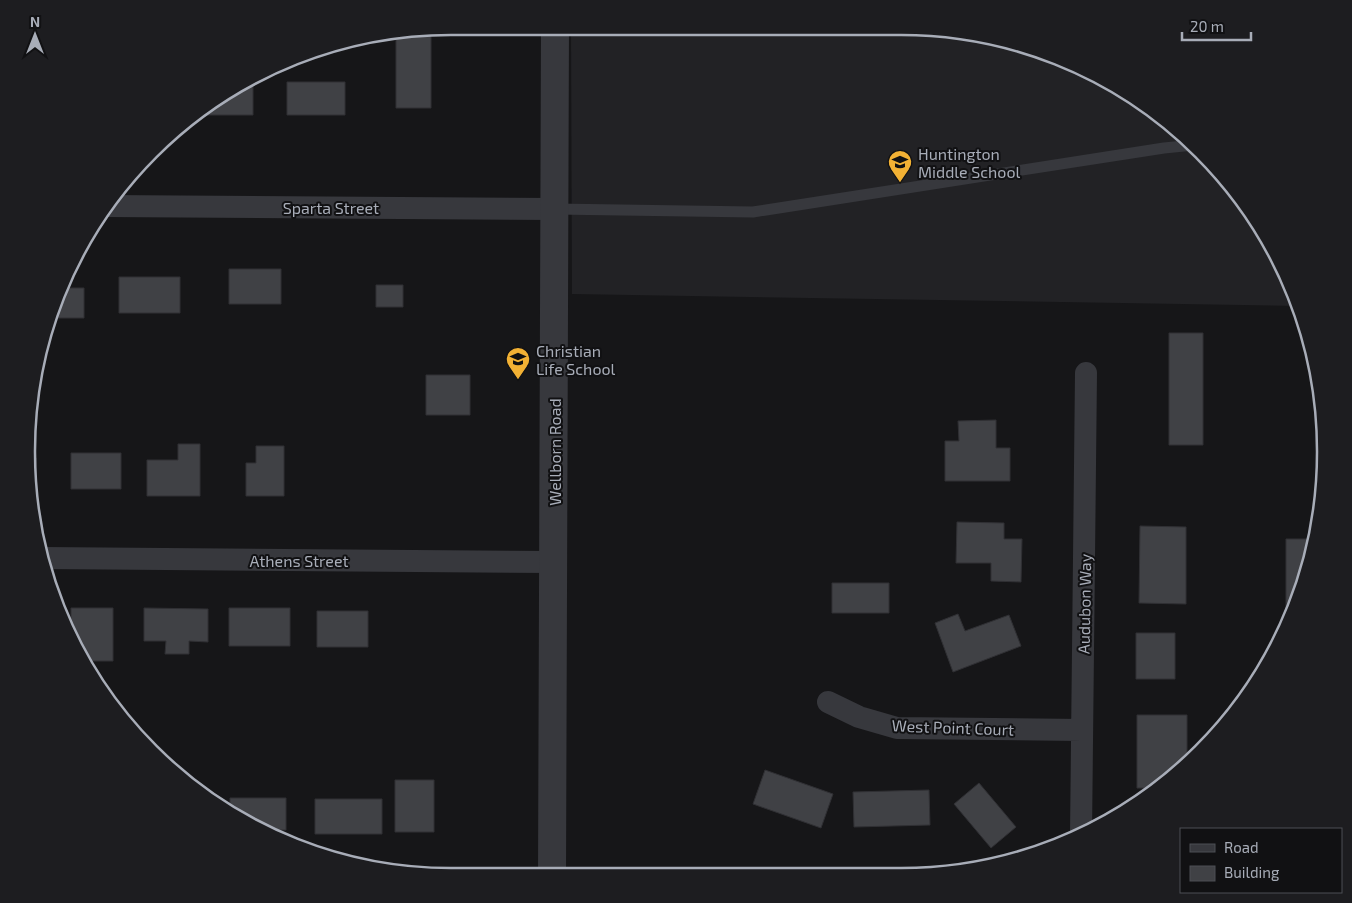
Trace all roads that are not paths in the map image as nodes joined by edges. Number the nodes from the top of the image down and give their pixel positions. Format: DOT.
graph roads {
  1 [pos="555,35"];
  2 [pos="1184,147"];
  3 [pos="115,206"];
  4 [pos="555,209"];
  5 [pos="1086,374"];
  6 [pos="49,558"];
  7 [pos="554,562"];
  8 [pos="828,702"];
  9 [pos="1082,730"];
  10 [pos="1081,827"];
  11 [pos="552,868"];
  1 -- 4 [label="street, Wellborn Road"];
  2 -- 4 [label="lane"];
  3 -- 4 [label="street, Sparta Street"];
  4 -- 7 [label="street, Wellborn Road"];
  5 -- 9 [label="street, Audubon Way"];
  6 -- 7 [label="street, Athens Street"];
  7 -- 11 [label="street, Wellborn Road"];
  8 -- 9 [label="street, West Point Court"];
  9 -- 10 [label="street, Audubon Way"];
}
